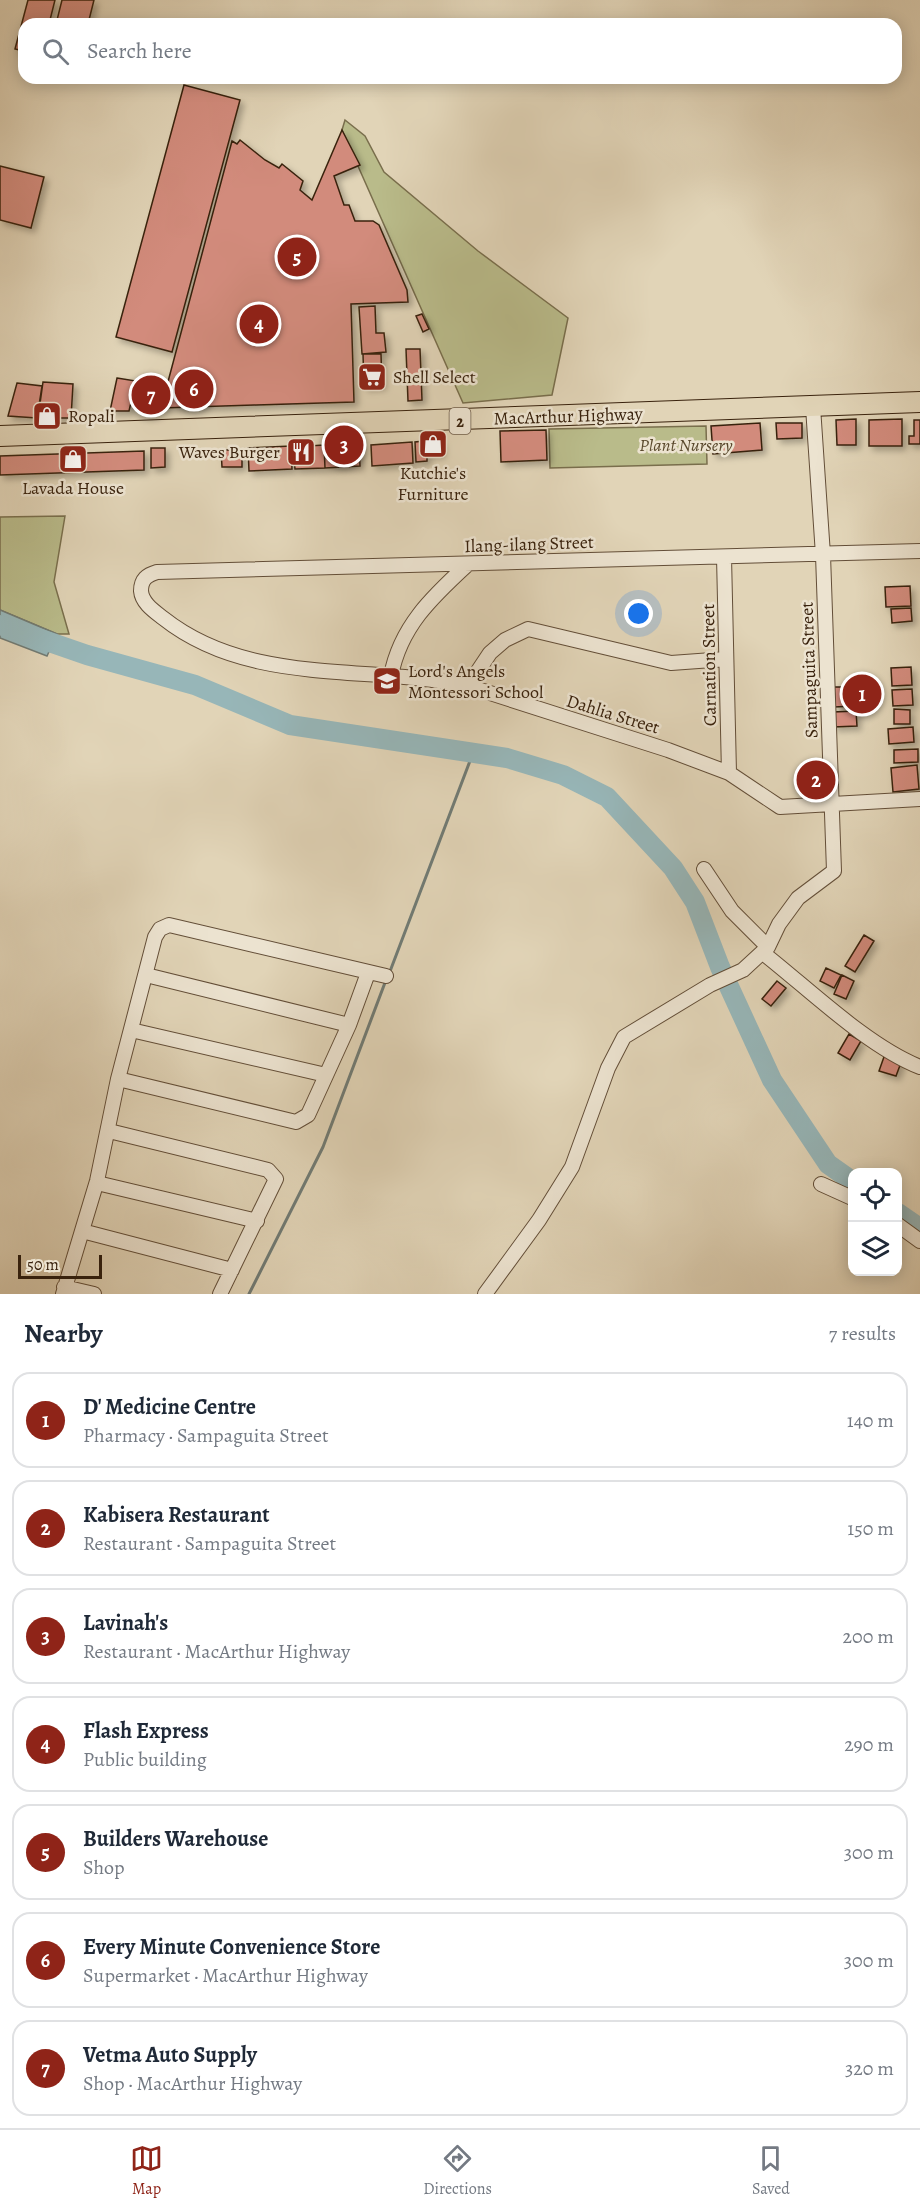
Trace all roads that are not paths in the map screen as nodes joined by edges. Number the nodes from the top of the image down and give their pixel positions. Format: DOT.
graph roads {
  1 [pos="920,402"];
  2 [pos="813,407"];
  3 [pos="0,436"];
  4 [pos="920,551"];
  5 [pos="824,555"];
  6 [pos="724,557"];
  7 [pos="468,564"];
  8 [pos="143,581"];
  9 [pos="726,660"];
  10 [pos="391,676"];
  11 [pos="468,686"];
  12 [pos="729,773"];
  13 [pos="920,799"];
  14 [pos="831,804"];
  15 [pos="704,869"];
  16 [pos="766,950"];
  17 [pos="368,973"];
  18 [pos="146,975"];
  19 [pos="386,976"];
  20 [pos="349,1025"];
  21 [pos="131,1030"];
  22 [pos="920,1067"];
  23 [pos="326,1076"];
  24 [pos="118,1079"];
  25 [pos="109,1131"];
  26 [pos="97,1183"];
  27 [pos="821,1184"];
  28 [pos="848,1196"];
  29 [pos="257,1221"];
  30 [pos="902,1228"];
  31 [pos="82,1231"];
  32 [pos="920,1241"];
  33 [pos="231,1270"];
  34 [pos="63,1290"];
  35 [pos="94,1294"];
  36 [pos="220,1294"];
  37 [pos="485,1294"];
  1 -- 2 [label="highway, MacArthur Highway / 2"];
  2 -- 3 [label="highway, MacArthur Highway / 2"];
  2 -- 5 [label="street, Sampaguita Street"];
  4 -- 5 [label="street, Ilang-ilang Street"];
  5 -- 6 [label="street, Ilang-ilang Street"];
  5 -- 14 [label="street, Sampaguita Street"];
  6 -- 7 [label="street, Ilang-ilang Street"];
  6 -- 9 [label="street, Carnation Street"];
  7 -- 8 [label="street, Ilang-ilang Street"];
  7 -- 10 [label="street"];
  8 -- 10 [label="street, Dahlia Street"];
  9 -- 11 [label="street"];
  9 -- 12 [label="street, Carnation Street"];
  10 -- 11 [label="street, Dahlia Street"];
  11 -- 12 [label="street, Dahlia Street"];
  12 -- 14 [label="street, Dahlia Street"];
  13 -- 14 [label="street, Dahlia Street"];
  14 -- 16 [label="street, Sampaguita Street"];
  15 -- 16 [label="street"];
  16 -- 22 [label="street"];
  16 -- 37 [label="street, Sampaguita Street"];
  17 -- 18 [label="street"];
  17 -- 19 [label="street"];
  17 -- 20 [label="street"];
  18 -- 20 [label="street"];
  18 -- 21 [label="street"];
  20 -- 23 [label="street"];
  21 -- 23 [label="street"];
  21 -- 24 [label="street"];
  23 -- 24 [label="street"];
  24 -- 25 [label="street"];
  25 -- 26 [label="street"];
  25 -- 29 [label="street"];
  26 -- 29 [label="street"];
  26 -- 31 [label="street"];
  27 -- 28 [label="street"];
  29 -- 33 [label="street"];
  30 -- 32 [label="street"];
  31 -- 33 [label="street"];
  31 -- 34 [label="street"];
  33 -- 36 [label="street"];
  34 -- 35 [label="street"];
}
